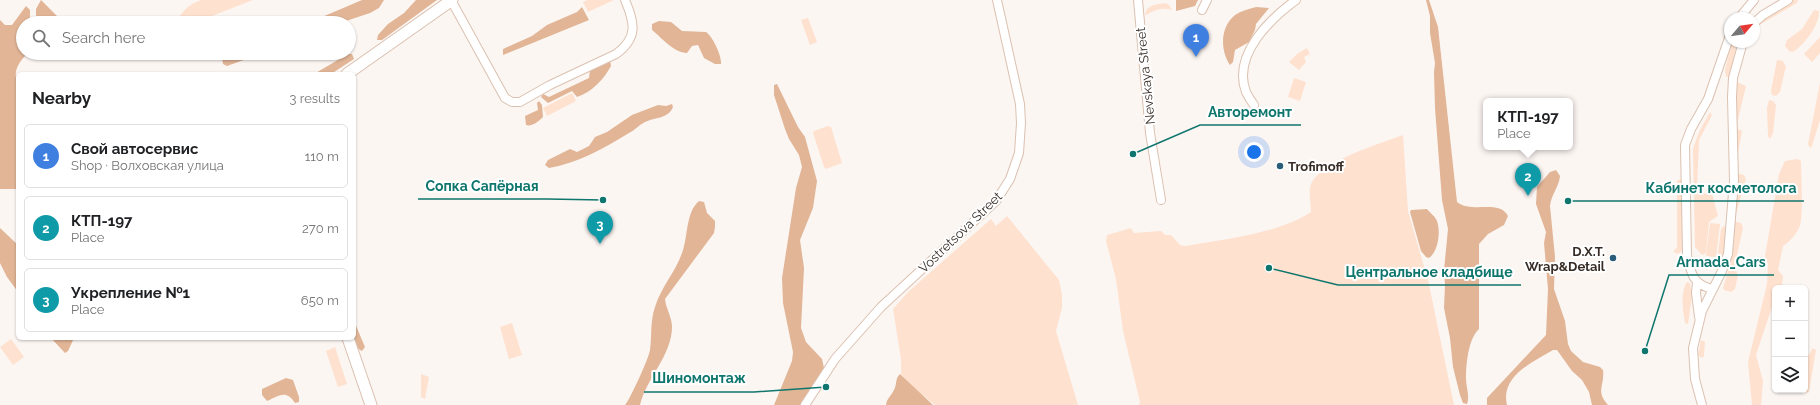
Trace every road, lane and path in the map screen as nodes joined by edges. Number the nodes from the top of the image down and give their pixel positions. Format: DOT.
graph roads {
  1 [pos="451,0"];
  2 [pos="625,0"];
  3 [pos="997,0"];
  4 [pos="1138,0"];
  5 [pos="1207,0"];
  6 [pos="1296,0"];
  7 [pos="1754,0"];
  8 [pos="1788,0"];
  9 [pos="1202,10"];
  10 [pos="1744,12"];
  11 [pos="1760,18"];
  12 [pos="1725,48"];
  13 [pos="1741,48"];
  14 [pos="351,72"];
  15 [pos="1254,105"];
  16 [pos="1161,200"];
  17 [pos="1697,282"];
  18 [pos="1713,289"];
  19 [pos="1699,319"];
  20 [pos="349,340"];
  21 [pos="371,405"];
  22 [pos="805,405"];
  23 [pos="1702,405"];
  1 -- 2 [label="street"];
  1 -- 14 [label="main road"];
  3 -- 22 [label="street, Vostretsova Street"];
  4 -- 16 [label="street, Nevskaya Street"];
  5 -- 9 [label="street"];
  6 -- 15 [label="street"];
  7 -- 10 [label="street"];
  8 -- 11 [label="street"];
  12 -- 17 [label="street"];
  13 -- 18 [label="street"];
  17 -- 18 [label="street"];
  17 -- 19 [label="street"];
  18 -- 19 [label="street"];
  19 -- 23 [label="street"];
  20 -- 21 [label="main road"];
}
